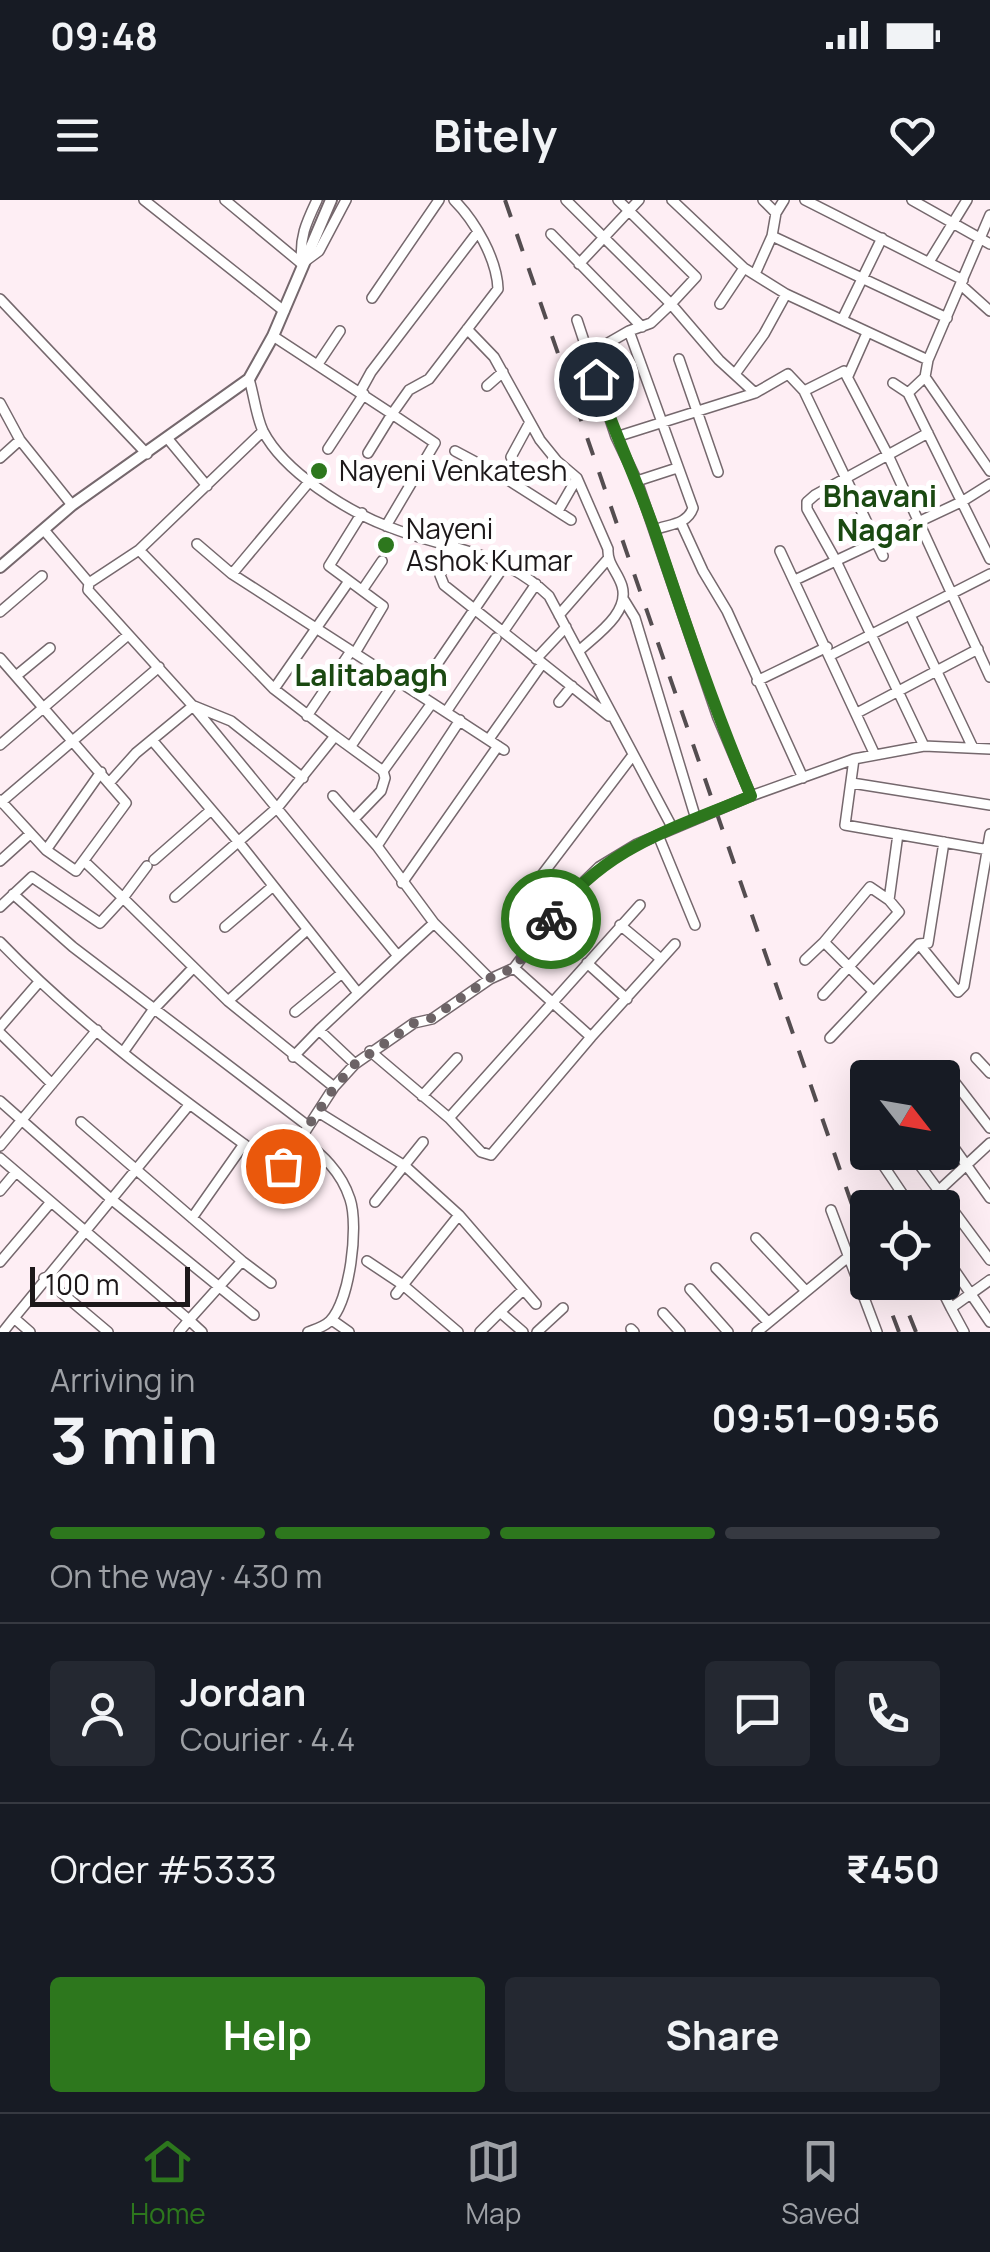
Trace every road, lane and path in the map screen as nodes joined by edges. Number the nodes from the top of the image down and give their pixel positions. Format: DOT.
graph roads {
  1 [pos="144,200"];
  2 [pos="225,200"];
  3 [pos="316,200"];
  4 [pos="332,200"];
  5 [pos="346,200"];
  6 [pos="439,200"];
  7 [pos="454,200"];
  8 [pos="566,200"];
  9 [pos="618,200"];
  10 [pos="639,200"];
  11 [pos="672,200"];
  12 [pos="762,200"];
  13 [pos="784,200"];
  14 [pos="805,200"];
  15 [pos="912,200"];
  16 [pos="967,200"];
  17 [pos="629,211"];
  18 [pos="776,212"];
  19 [pos="990,216"];
  20 [pos="954,222"];
  21 [pos="477,233"];
  22 [pos="551,234"];
  23 [pos="772,236"];
  24 [pos="603,238"];
  25 [pos="882,238"];
  26 [pos="986,241"];
  27 [pos="929,262"];
  28 [pos="302,264"];
  29 [pos="579,264"];
  30 [pos="744,268"];
  31 [pos="755,274"];
  32 [pos="862,280"];
  33 [pos="962,283"];
  34 [pos="786,294"];
  35 [pos="0,298"];
  36 [pos="372,298"];
  37 [pos="671,304"];
  38 [pos="720,304"];
  39 [pos="284,310"];
  40 [pos="990,311"];
  41 [pos="947,318"];
  42 [pos="577,320"];
  43 [pos="842,320"];
  44 [pos="642,326"];
  45 [pos="467,329"];
  46 [pos="340,330"];
  47 [pos="629,331"];
  48 [pos="867,333"];
  49 [pos="273,336"];
  50 [pos="586,349"];
  51 [pos="679,358"];
  52 [pos="928,360"];
  53 [pos="318,364"];
  54 [pos="503,372"];
  55 [pos="736,374"];
  56 [pos="848,376"];
  57 [pos="925,378"];
  58 [pos="249,379"];
  59 [pos="892,383"];
  60 [pos="487,386"];
  61 [pos="804,391"];
  62 [pos="362,393"];
  63 [pos="755,393"];
  64 [pos="908,393"];
  65 [pos="0,403"];
  66 [pos="699,410"];
  67 [pos="392,414"];
  68 [pos="660,421"];
  69 [pos="530,422"];
  70 [pos="263,430"];
  71 [pos="928,433"];
  72 [pos="616,437"];
  73 [pos="168,439"];
  74 [pos="20,440"];
  75 [pos="328,449"];
  76 [pos="455,451"];
  77 [pos="368,453"];
  78 [pos="147,454"];
  79 [pos="888,455"];
  80 [pos="511,457"];
  81 [pos="0,458"];
  82 [pos="677,468"];
  83 [pos="718,472"];
  84 [pos="990,472"];
  85 [pos="577,478"];
  86 [pos="846,478"];
  87 [pos="636,481"];
  88 [pos="309,482"];
  89 [pos="990,484"];
  90 [pos="207,486"];
  91 [pos="963,500"];
  92 [pos="72,505"];
  93 [pos="558,512"];
  94 [pos="362,513"];
  95 [pos="571,520"];
  96 [pos="918,521"];
  97 [pos="681,522"];
  98 [pos="386,526"];
  99 [pos="44,530"];
  100 [pos="654,530"];
  101 [pos="876,542"];
  102 [pos="197,544"];
  103 [pos="454,544"];
  104 [pos="138,550"];
  105 [pos="780,551"];
  106 [pos="883,556"];
  107 [pos="990,558"];
  108 [pos="608,560"];
  109 [pos="836,561"];
  110 [pos="382,562"];
  111 [pos="504,566"];
  112 [pos="0,567"];
  113 [pos="232,574"];
  114 [pos="990,574"];
  115 [pos="42,576"];
  116 [pos="795,580"];
  117 [pos="349,581"];
  118 [pos="89,583"];
  119 [pos="536,584"];
  120 [pos="363,589"];
  121 [pos="953,592"];
  122 [pos="624,600"];
  123 [pos="2,606"];
  124 [pos="474,610"];
  125 [pos="560,615"];
  126 [pos="910,615"];
  127 [pos="566,627"];
  128 [pos="315,629"];
  129 [pos="128,635"];
  130 [pos="499,635"];
  131 [pos="871,635"];
  132 [pos="50,648"];
  133 [pos="978,650"];
  134 [pos="579,651"];
  135 [pos="829,651"];
  136 [pos="353,652"];
  137 [pos="0,658"];
  138 [pos="539,661"];
  139 [pos="160,668"];
  140 [pos="938,671"];
  141 [pos="16,676"];
  142 [pos="990,676"];
  143 [pos="397,678"];
  144 [pos="757,681"];
  145 [pos="572,686"];
  146 [pos="274,690"];
  147 [pos="418,692"];
  148 [pos="898,692"];
  149 [pos="559,702"];
  150 [pos="432,703"];
  151 [pos="193,706"];
  152 [pos="45,707"];
  153 [pos="446,712"];
  154 [pos="858,714"];
  155 [pos="307,716"];
  156 [pos="460,720"];
  157 [pos="615,721"];
  158 [pos="335,736"];
  159 [pos="74,739"];
  160 [pos="152,740"];
  161 [pos="0,745"];
  162 [pos="497,745"];
  163 [pos="351,746"];
  164 [pos="924,746"];
  165 [pos="973,748"];
  166 [pos="990,749"];
  167 [pos="633,754"];
  168 [pos="875,755"];
  169 [pos="854,759"];
  170 [pos="101,772"];
  171 [pos="383,772"];
  172 [pos="303,778"];
  173 [pos="802,778"];
  174 [pos="110,782"];
  175 [pos="852,783"];
  176 [pos="333,796"];
  177 [pos="751,796"];
  178 [pos="1,802"];
  179 [pos="990,805"];
  180 [pos="278,807"];
  181 [pos="210,811"];
  182 [pos="698,818"];
  183 [pos="354,819"];
  184 [pos="672,828"];
  185 [pos="30,834"];
  186 [pos="658,834"];
  187 [pos="898,834"];
  188 [pos="990,834"];
  189 [pos="237,840"];
  190 [pos="944,842"];
  191 [pos="377,846"];
  192 [pos="989,849"];
  193 [pos="46,850"];
  194 [pos="0,861"];
  195 [pos="84,861"];
  196 [pos="402,883"];
  197 [pos="272,887"];
  198 [pos="13,894"];
  199 [pos="175,897"];
  200 [pos="123,898"];
  201 [pos="889,900"];
  202 [pos="978,901"];
  203 [pos="990,903"];
  204 [pos="640,905"];
  205 [pos="0,907"];
  206 [pos="550,920"];
  207 [pos="434,923"];
  208 [pos="620,925"];
  209 [pos="695,925"];
  210 [pos="225,928"];
  211 [pos="307,930"];
  212 [pos="0,942"];
  213 [pos="824,942"];
  214 [pos="675,944"];
  215 [pos="918,944"];
  216 [pos="398,956"];
  217 [pos="661,960"];
  218 [pos="805,960"];
  219 [pos="588,963"];
  220 [pos="849,967"];
  221 [pos="192,968"];
  222 [pos="514,968"];
  223 [pos="342,973"];
  224 [pos="490,978"];
  225 [pos="39,982"];
  226 [pos="872,990"];
  227 [pos="358,993"];
  228 [pos="823,995"];
  229 [pos="627,999"];
  230 [pos="228,1001"];
  231 [pos="552,1002"];
  232 [pos="153,1010"];
  233 [pos="295,1012"];
  234 [pos="0,1030"];
  235 [pos="96,1030"];
  236 [pos="319,1030"];
  237 [pos="590,1036"];
  238 [pos="830,1038"];
  239 [pos="124,1051"];
  240 [pos="370,1052"];
  241 [pos="293,1057"];
  242 [pos="457,1058"];
  243 [pos="976,1058"];
  244 [pos="355,1064"];
  245 [pos="990,1074"];
  246 [pos="52,1084"];
  247 [pos="334,1088"];
  248 [pos="960,1089"];
  249 [pos="422,1096"];
  250 [pos="0,1101"];
  251 [pos="189,1106"];
  252 [pos="318,1112"];
  253 [pos="449,1118"];
  254 [pos="23,1121"];
  255 [pos="81,1122"];
  256 [pos="308,1126"];
  257 [pos="990,1128"];
  258 [pos="300,1138"];
  259 [pos="423,1142"];
  260 [pos="990,1143"];
  261 [pos="244,1144"];
  262 [pos="0,1146"];
  263 [pos="960,1156"];
  264 [pos="0,1158"];
  265 [pos="966,1165"];
  266 [pos="405,1166"];
  267 [pos="134,1169"];
  268 [pos="16,1172"];
  269 [pos="939,1190"];
  270 [pos="0,1191"];
  271 [pos="990,1198"];
  272 [pos="111,1199"];
  273 [pos="52,1202"];
  274 [pos="376,1202"];
  275 [pos="831,1210"];
  276 [pos="459,1215"];
  277 [pos="192,1218"];
  278 [pos="960,1220"];
  279 [pos="84,1231"];
  280 [pos="756,1238"];
  281 [pos="848,1257"];
  282 [pos="242,1260"];
  283 [pos="990,1260"];
  284 [pos="368,1261"];
  285 [pos="0,1262"];
  286 [pos="716,1268"];
  287 [pos="44,1278"];
  288 [pos="960,1278"];
  289 [pos="990,1280"];
  290 [pos="271,1284"];
  291 [pos="220,1288"];
  292 [pos="690,1288"];
  293 [pos="400,1290"];
  294 [pos="524,1290"];
  295 [pos="806,1290"];
  296 [pos="971,1294"];
  297 [pos="947,1300"];
  298 [pos="536,1304"];
  299 [pos="562,1308"];
  300 [pos="951,1308"];
  301 [pos="500,1312"];
  302 [pos="662,1313"];
  303 [pos="254,1315"];
  304 [pos="14,1318"];
  305 [pos="189,1320"];
  306 [pos="332,1320"];
  307 [pos="768,1322"];
  308 [pos="990,1322"];
  309 [pos="872,1330"];
  310 [pos="3,1332"];
  311 [pos="30,1332"];
  312 [pos="108,1332"];
  313 [pos="179,1332"];
  314 [pos="202,1332"];
  315 [pos="308,1332"];
  316 [pos="349,1332"];
  317 [pos="458,1332"];
  318 [pos="480,1332"];
  319 [pos="523,1332"];
  320 [pos="537,1332"];
  321 [pos="680,1332"];
  322 [pos="728,1332"];
  323 [pos="757,1332"];
  324 [pos="964,1332"];
  1 -- 39 [label="street"];
  2 -- 28 [label="street"];
  3 -- 28 [label="street"];
  4 -- 28 [label="street"];
  5 -- 28 [label="street"];
  6 -- 36 [label="street"];
  7 -- 21 [label="street"];
  8 -- 24 [label="street"];
  9 -- 17 [label="street"];
  10 -- 17 [label="street"];
  11 -- 30 [label="street"];
  12 -- 18 [label="street"];
  13 -- 18 [label="street"];
  14 -- 25 [label="street"];
  15 -- 20 [label="street"];
  16 -- 20 [label="street"];
  17 -- 24 [label="street"];
  17 -- 37 [label="street"];
  18 -- 23 [label="street"];
  19 -- 26 [label="street"];
  20 -- 26 [label="street"];
  20 -- 27 [label="street"];
  21 -- 45 [label="street"];
  21 -- 62 [label="street"];
  22 -- 29 [label="street"];
  23 -- 31 [label="street"];
  23 -- 32 [label="street"];
  24 -- 29 [label="street"];
  24 -- 37 [label="street"];
  25 -- 27 [label="street"];
  25 -- 32 [label="street"];
  26 -- 33 [label="street"];
  27 -- 33 [label="street"];
  28 -- 39 [label="street"];
  29 -- 44 [label="street"];
  30 -- 31 [label="street"];
  30 -- 38 [label="street"];
  31 -- 34 [label="street"];
  32 -- 41 [label="street"];
  32 -- 43 [label="street"];
  33 -- 40 [label="street"];
  33 -- 41 [label="street"];
  34 -- 43 [label="street"];
  34 -- 55 [label="street"];
  35 -- 78 [label="street"];
  37 -- 44 [label="street"];
  37 -- 55 [label="street"];
  39 -- 49 [label="street"];
  41 -- 52 [label="street"];
  42 -- 50 [label="street"];
  43 -- 48 [label="street"];
  44 -- 47 [label="street"];
  45 -- 54 [label="street"];
  45 -- 67 [label="street"];
  46 -- 53 [label="street"];
  47 -- 50 [label="street"];
  47 -- 68 [label="street"];
  48 -- 52 [label="street"];
  48 -- 56 [label="street"];
  49 -- 53 [label="street"];
  49 -- 58 [label="street"];
  50 -- 72 [label="street"];
  51 -- 66 [label="street"];
  52 -- 57 [label="street"];
  53 -- 62 [label="street"];
  54 -- 60 [label="street"];
  54 -- 69 [label="street"];
  55 -- 63 [label="street"];
  56 -- 61 [label="street"];
  56 -- 79 [label="street"];
  57 -- 64 [label="street"];
  57 -- 84 [label="street"];
  58 -- 70 [label="street"];
  58 -- 73 [label="street"];
  59 -- 64 [label="street"];
  61 -- 63 [label="street"];
  61 -- 86 [label="street"];
  62 -- 67 [label="street"];
  62 -- 75 [label="street"];
  63 -- 66 [label="street"];
  64 -- 71 [label="street"];
  65 -- 74 [label="street"];
  66 -- 68 [label="street"];
  66 -- 83 [label="street"];
  67 -- 77 [label="street"];
  67 -- 98 [label="street"];
  68 -- 72 [label="street"];
  68 -- 82 [label="street"];
  69 -- 80 [label="street"];
  69 -- 85 [label="street"];
  70 -- 88 [label="street"];
  70 -- 90 [label="street"];
  71 -- 79 [label="street"];
  71 -- 91 [label="street"];
  72 -- 87 [label="street"];
  73 -- 78 [label="street"];
  73 -- 90 [label="street"];
  74 -- 81 [label="street"];
  74 -- 92 [label="street"];
  76 -- 93 [label="street"];
  78 -- 92 [label="street"];
  79 -- 86 [label="street"];
  79 -- 96 [label="street"];
  82 -- 87 [label="street"];
  82 -- 97 [label="street"];
  85 -- 93 [label="street"];
  85 -- 108 [label="street"];
  86 -- 101 [label="street"];
  86 -- 109 [label="street"];
  87 -- 100 [label="street"];
  88 -- 94 [label="street"];
  88 -- 113 [label="street"];
  89 -- 91 [label="street"];
  90 -- 104 [label="street"];
  91 -- 96 [label="street"];
  91 -- 107 [label="street"];
  92 -- 99 [label="street"];
  93 -- 95 [label="street"];
  94 -- 98 [label="street"];
  94 -- 117 [label="street"];
  96 -- 101 [label="street"];
  96 -- 121 [label="street"];
  97 -- 100 [label="street"];
  97 -- 144 [label="street"];
  98 -- 103 [label="street"];
  99 -- 112 [label="street"];
  99 -- 118 [label="street"];
  100 -- 177 [label="street"];
  101 -- 106 [label="street"];
  101 -- 109 [label="street"];
  102 -- 113 [label="street"];
  103 -- 111 [label="street"];
  103 -- 124 [label="street"];
  104 -- 118 [label="street"];
  104 -- 146 [label="street"];
  105 -- 116 [label="street"];
  108 -- 122 [label="street"];
  108 -- 125 [label="street"];
  109 -- 116 [label="street"];
  109 -- 131 [label="street"];
  110 -- 120 [label="street"];
  111 -- 119 [label="street"];
  111 -- 124 [label="street"];
  113 -- 128 [label="street"];
  114 -- 121 [label="street"];
  115 -- 123 [label="street"];
  116 -- 135 [label="street"];
  117 -- 120 [label="street"];
  117 -- 128 [label="street"];
  118 -- 129 [label="street"];
  119 -- 125 [label="street"];
  119 -- 130 [label="street"];
  120 -- 136 [label="street"];
  121 -- 126 [label="street"];
  121 -- 133 [label="street"];
  122 -- 134 [label="street"];
  122 -- 182 [label="street"];
  124 -- 130 [label="street"];
  124 -- 147 [label="street"];
  125 -- 127 [label="street"];
  126 -- 131 [label="street"];
  126 -- 140 [label="street"];
  127 -- 134 [label="street"];
  127 -- 138 [label="street"];
  128 -- 136 [label="street"];
  128 -- 146 [label="street"];
  129 -- 139 [label="street"];
  129 -- 152 [label="street"];
  130 -- 138 [label="street"];
  130 -- 153 [label="street"];
  131 -- 135 [label="street"];
  131 -- 148 [label="street"];
  132 -- 141 [label="street"];
  133 -- 140 [label="street"];
  133 -- 142 [label="street"];
  134 -- 157 [label="street"];
  135 -- 144 [label="street"];
  135 -- 154 [label="street"];
  136 -- 143 [label="street"];
  136 -- 155 [label="street"];
  137 -- 141 [label="street"];
  138 -- 145 [label="street"];
  138 -- 162 [label="street"];
  139 -- 151 [label="street"];
  139 -- 159 [label="street"];
  140 -- 148 [label="street"];
  140 -- 165 [label="street"];
  141 -- 152 [label="street"];
  143 -- 147 [label="street"];
  143 -- 163 [label="street"];
  144 -- 173 [label="street"];
  145 -- 149 [label="street"];
  145 -- 157 [label="street"];
  146 -- 155 [label="street"];
  147 -- 150 [label="street"];
  148 -- 154 [label="street"];
  148 -- 164 [label="street"];
  150 -- 153 [label="street"];
  150 -- 171 [label="street"];
  151 -- 160 [label="street"];
  151 -- 172 [label="street"];
  151 -- 180 [label="street"];
  152 -- 159 [label="street"];
  152 -- 161 [label="street"];
  153 -- 156 [label="street"];
  154 -- 168 [label="street"];
  155 -- 158 [label="street"];
  156 -- 162 [label="street"];
  156 -- 191 [label="street"];
  157 -- 167 [label="street"];
  158 -- 163 [label="street"];
  158 -- 172 [label="street"];
  159 -- 170 [label="street"];
  159 -- 178 [label="street"];
  160 -- 174 [label="street"];
  160 -- 181 [label="street"];
  162 -- 196 [label="street"];
  163 -- 171 [label="street"];
  164 -- 165 [label="street"];
  164 -- 168 [label="street"];
  165 -- 166 [label="street"];
  167 -- 184 [label="street"];
  167 -- 206 [label="street"];
  168 -- 169 [label="street"];
  169 -- 173 [label="street"];
  169 -- 175 [label="street"];
  170 -- 174 [label="street"];
  170 -- 193 [label="street"];
  171 -- 183 [label="street"];
  172 -- 180 [label="street"];
  173 -- 177 [label="street"];
  174 -- 195 [label="street"];
  175 -- 179 [label="street"];
  175 -- 187 [label="street"];
  176 -- 183 [label="street"];
  177 -- 182 [label="street, bridge"];
  178 -- 185 [label="street"];
  180 -- 189 [label="street"];
  180 -- 216 [label="street"];
  181 -- 189 [label="street"];
  181 -- 200 [label="street"];
  182 -- 184 [label="street"];
  183 -- 191 [label="street"];
  184 -- 186 [label="street"];
  185 -- 193 [label="street"];
  185 -- 194 [label="street"];
  186 -- 206 [label="street"];
  186 -- 209 [label="street"];
  187 -- 190 [label="street"];
  187 -- 201 [label="street"];
  188 -- 192 [label="street"];
  189 -- 197 [label="street"];
  189 -- 199 [label="street"];
  190 -- 192 [label="street"];
  190 -- 215 [label="street"];
  191 -- 196 [label="street"];
  192 -- 202 [label="street"];
  193 -- 195 [label="street"];
  195 -- 200 [label="street"];
  196 -- 207 [label="street"];
  197 -- 210 [label="street"];
  197 -- 211 [label="street"];
  198 -- 200 [label="street"];
  198 -- 205 [label="street"];
  198 -- 232 [label="street"];
  200 -- 221 [label="street"];
  201 -- 213 [label="street"];
  201 -- 220 [label="street"];
  202 -- 203 [label="street"];
  202 -- 215 [label="street"];
  204 -- 208 [label="street"];
  206 -- 222 [label="street"];
  207 -- 216 [label="street"];
  207 -- 224 [label="street"];
  208 -- 217 [label="street"];
  208 -- 219 [label="street"];
  211 -- 223 [label="street"];
  211 -- 230 [label="street"];
  212 -- 225 [label="street"];
  213 -- 218 [label="street"];
  213 -- 220 [label="street"];
  214 -- 217 [label="street"];
  215 -- 226 [label="street"];
  216 -- 227 [label="street"];
  217 -- 229 [label="street"];
  219 -- 229 [label="street"];
  219 -- 231 [label="street"];
  220 -- 226 [label="street"];
  220 -- 228 [label="street"];
  221 -- 230 [label="street"];
  221 -- 232 [label="street"];
  222 -- 224 [label="street"];
  222 -- 231 [label="street"];
  223 -- 227 [label="street"];
  223 -- 233 [label="street"];
  224 -- 240 [label="street"];
  225 -- 234 [label="street"];
  225 -- 235 [label="street"];
  226 -- 238 [label="street"];
  227 -- 236 [label="street"];
  229 -- 237 [label="street"];
  230 -- 241 [label="street"];
  231 -- 237 [label="street"];
  231 -- 253 [label="street"];
  232 -- 239 [label="street"];
  232 -- 256 [label="street"];
  234 -- 246 [label="street"];
  235 -- 239 [label="street"];
  235 -- 246 [label="street"];
  236 -- 241 [label="street"];
  236 -- 244 [label="street"];
  237 -- 253 [label="street"];
  239 -- 251 [label="street"];
  240 -- 244 [label="street"];
  240 -- 249 [label="street"];
  241 -- 247 [label="street"];
  242 -- 249 [label="street"];
  243 -- 245 [label="street"];
  244 -- 247 [label="street"];
  246 -- 254 [label="street"];
  247 -- 252 [label="street"];
  248 -- 257 [label="street"];
  249 -- 253 [label="street"];
  250 -- 254 [label="street"];
  251 -- 261 [label="street"];
  251 -- 267 [label="street"];
  252 -- 256 [label="street"];
  252 -- 266 [label="street"];
  254 -- 262 [label="street"];
  254 -- 272 [label="street"];
  255 -- 267 [label="street"];
  256 -- 258 [label="street"];
  258 -- 261 [label="street"];
  258 -- 306 [label="street"];
  259 -- 266 [label="street"];
  260 -- 265 [label="street"];
  261 -- 277 [label="street"];
  263 -- 265 [label="street"];
  264 -- 268 [label="street"];
  265 -- 269 [label="street"];
  265 -- 271 [label="street"];
  266 -- 274 [label="street"];
  266 -- 276 [label="street"];
  267 -- 272 [label="street"];
  267 -- 277 [label="street"];
  268 -- 270 [label="street"];
  268 -- 273 [label="street"];
  272 -- 279 [label="street"];
  272 -- 291 [label="street"];
  273 -- 279 [label="street"];
  273 -- 285 [label="street"];
  275 -- 281 [label="street"];
  276 -- 293 [label="street"];
  276 -- 294 [label="street"];
  277 -- 282 [label="street"];
  278 -- 283 [label="street"];
  279 -- 287 [label="street"];
  279 -- 305 [label="street"];
  280 -- 295 [label="street"];
  281 -- 295 [label="street"];
  281 -- 309 [label="street"];
  282 -- 290 [label="street"];
  282 -- 291 [label="street"];
  284 -- 293 [label="street"];
  286 -- 307 [label="street"];
  287 -- 304 [label="street"];
  287 -- 312 [label="street"];
  288 -- 296 [label="street"];
  289 -- 296 [label="street"];
  291 -- 303 [label="street"];
  291 -- 305 [label="street"];
  292 -- 322 [label="street"];
  293 -- 317 [label="street"];
  294 -- 298 [label="street"];
  294 -- 301 [label="street"];
  295 -- 307 [label="street"];
  296 -- 300 [label="street"];
  296 -- 308 [label="street"];
  297 -- 300 [label="street"];
  299 -- 320 [label="street"];
  300 -- 324 [label="street"];
  301 -- 318 [label="street"];
  301 -- 319 [label="street"];
  302 -- 321 [label="street"];
  304 -- 310 [label="street"];
  304 -- 311 [label="street"];
  305 -- 313 [label="street"];
  305 -- 314 [label="street"];
  306 -- 315 [label="street"];
  306 -- 316 [label="street"];
  307 -- 323 [label="street"];
}
